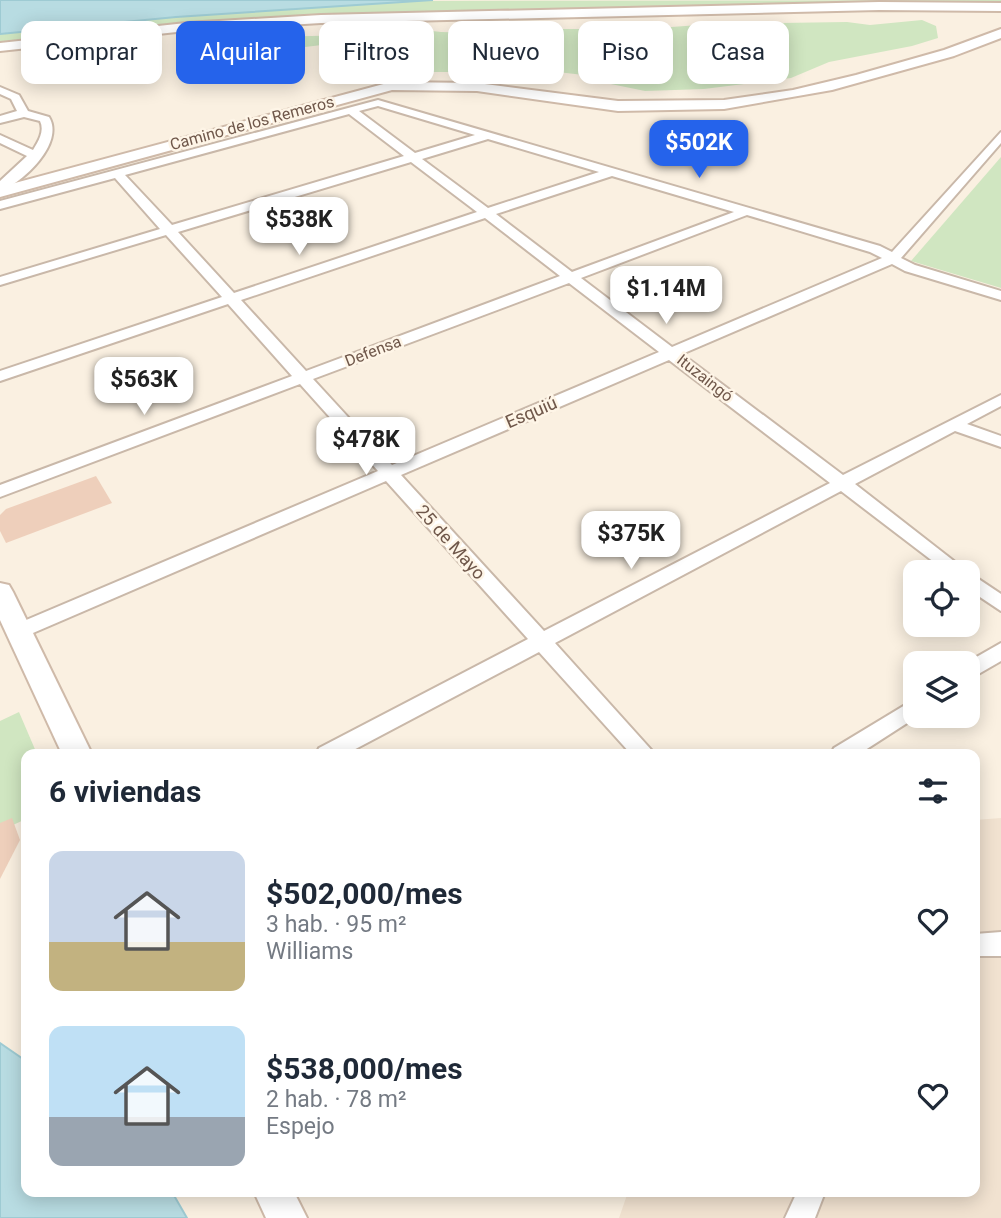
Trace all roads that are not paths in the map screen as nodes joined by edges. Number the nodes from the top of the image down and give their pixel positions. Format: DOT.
graph roads {
  1 [pos="1001,7"];
  2 [pos="981,9"];
  3 [pos="1001,31"];
  4 [pos="0,47"];
  5 [pos="0,90"];
  6 [pos="349,109"];
  7 [pos="24,113"];
  8 [pos="0,120"];
  9 [pos="489,134"];
  10 [pos="1001,136"];
  11 [pos="0,139"];
  12 [pos="34,158"];
  13 [pos="412,158"];
  14 [pos="610,172"];
  15 [pos="117,173"];
  16 [pos="0,189"];
  17 [pos="0,205"];
  18 [pos="747,211"];
  19 [pos="485,213"];
  20 [pos="169,230"];
  21 [pos="894,258"];
  22 [pos="570,277"];
  23 [pos="0,281"];
  24 [pos="1001,296"];
  25 [pos="230,299"];
  26 [pos="672,352"];
  27 [pos="0,376"];
  28 [pos="302,378"];
  29 [pos="1001,400"];
  30 [pos="954,425"];
  31 [pos="1001,442"];
  32 [pos="388,473"];
  33 [pos="841,482"];
  34 [pos="0,491"];
  35 [pos="943,560"];
  36 [pos="980,588"];
  37 [pos="0,592"];
  38 [pos="1001,604"];
  39 [pos="19,631"];
  40 [pos="541,642"];
  41 [pos="1001,651"];
  42 [pos="980,664"];
  43 [pos="903,714"];
  44 [pos="75,749"];
  45 [pos="337,749"];
  46 [pos="638,749"];
  47 [pos="850,749"];
  48 [pos="1001,944"];
  49 [pos="980,945"];
  50 [pos="275,1197"];
  51 [pos="809,1197"];
  52 [pos="287,1218"];
  53 [pos="800,1218"];
  1 -- 2 [label="main road"];
  2 -- 3 [label="main road"];
  2 -- 4 [label="main road"];
  3 -- 16 [label="main road, Camino de los Remeros"];
  5 -- 7 [label="street"];
  6 -- 9 [label="street"];
  6 -- 13 [label="street, Ituzaingó"];
  6 -- 15 [label="street"];
  7 -- 8 [label="street"];
  7 -- 12 [label="street"];
  9 -- 13 [label="street"];
  9 -- 14 [label="street"];
  10 -- 21 [label="street, Esquiú"];
  11 -- 12 [label="street"];
  12 -- 16 [label="street"];
  13 -- 19 [label="street, Ituzaingó"];
  13 -- 20 [label="street"];
  14 -- 18 [label="street"];
  14 -- 19 [label="street"];
  15 -- 17 [label="street"];
  15 -- 20 [label="street, 25 de Mayo"];
  18 -- 21 [label="street"];
  18 -- 22 [label="street, Defensa"];
  19 -- 22 [label="street, Ituzaingó"];
  19 -- 25 [label="street"];
  20 -- 23 [label="street"];
  20 -- 25 [label="street, 25 de Mayo"];
  21 -- 24 [label="street"];
  21 -- 26 [label="street, Esquiú"];
  22 -- 26 [label="street, Ituzaingó"];
  22 -- 28 [label="street, Defensa"];
  25 -- 27 [label="street"];
  25 -- 28 [label="street, 25 de Mayo"];
  26 -- 32 [label="street, Esquiú"];
  26 -- 33 [label="street, Ituzaingó"];
  28 -- 32 [label="street, 25 de Mayo"];
  28 -- 34 [label="street, Defensa"];
  29 -- 30 [label="street"];
  30 -- 31 [label="street"];
  30 -- 33 [label="street"];
  32 -- 39 [label="street, Esquiú"];
  32 -- 40 [label="street, 25 de Mayo"];
  33 -- 35 [label="street, Ituzaingó"];
  33 -- 40 [label="street"];
  36 -- 38 [label="street"];
  37 -- 39 [label="main road"];
  39 -- 44 [label="main road"];
  40 -- 45 [label="street"];
  40 -- 46 [label="street, 25 de Mayo"];
  41 -- 42 [label="street"];
  43 -- 47 [label="street"];
  48 -- 49 [label="street"];
  50 -- 52 [label="main road"];
  51 -- 53 [label="street"];
}
